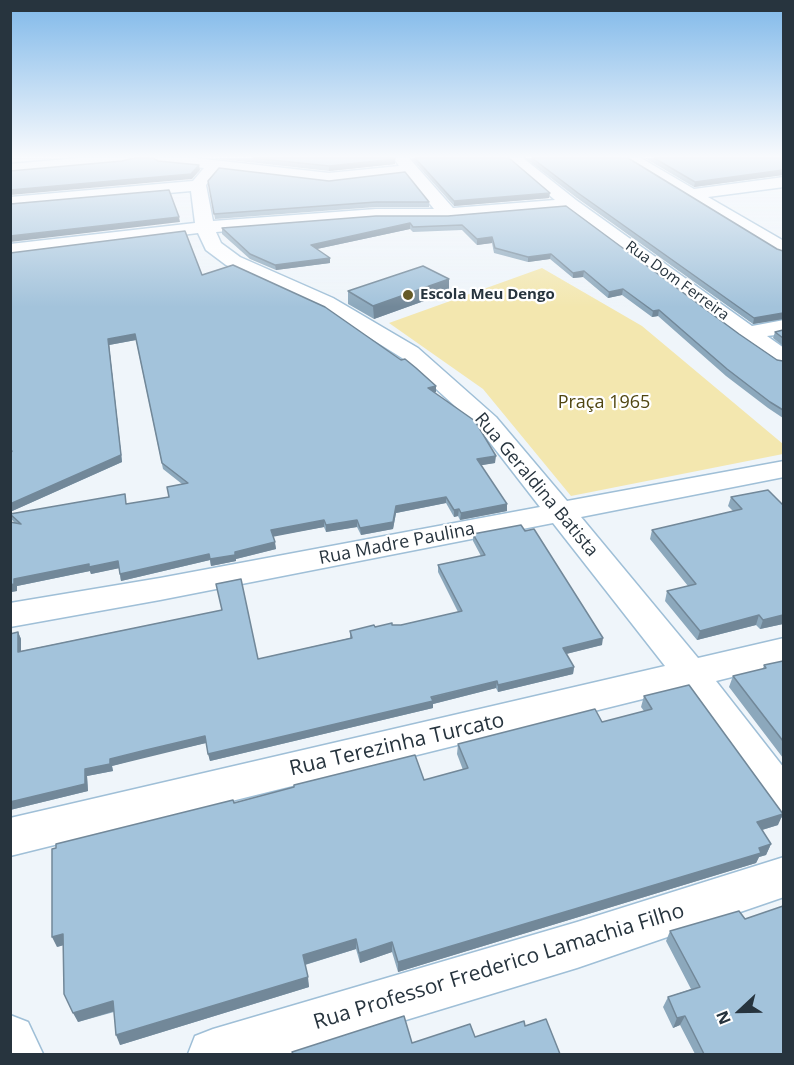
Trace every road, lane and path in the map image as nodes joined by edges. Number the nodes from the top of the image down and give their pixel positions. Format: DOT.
graph roads {
  1 [pos="202,208"];
  2 [pos="443,208"];
  3 [pos="525,208"];
  4 [pos="575,208"];
  5 [pos="715,208"];
  6 [pos="448,214"];
  7 [pos="205,227"];
  8 [pos="783,229"];
  9 [pos="757,233"];
  10 [pos="783,249"];
  11 [pos="10,250"];
  12 [pos="783,327"];
  13 [pos="747,333"];
  14 [pos="783,359"];
  15 [pos="783,469"];
  16 [pos="561,513"];
  17 [pos="10,615"];
  18 [pos="783,651"];
  19 [pos="692,675"];
  20 [pos="783,800"];
  21 [pos="10,837"];
  22 [pos="783,877"];
  23 [pos="10,1040"];
  24 [pos="18,1054"];
  25 [pos="213,1054"];
  1 -- 7 [label="street, Rua Geraldina Batista"];
  2 -- 6 [label="street"];
  3 -- 6 [label="street"];
  4 -- 13 [label="street, Rua Dom Ferreira"];
  5 -- 9 [label="street"];
  6 -- 7 [label="street"];
  7 -- 11 [label="street"];
  7 -- 16 [label="street, Rua Geraldina Batista"];
  8 -- 9 [label="street"];
  9 -- 10 [label="street"];
  12 -- 13 [label="street"];
  13 -- 14 [label="street, Rua Dom Ferreira"];
  15 -- 16 [label="street, Rua Madre Paulina"];
  16 -- 17 [label="street, Rua Madre Paulina"];
  16 -- 19 [label="street, Rua Geraldina Batista"];
  18 -- 19 [label="street, Rua Terezinha Turcato"];
  19 -- 20 [label="street, Rua Geraldina Batista"];
  19 -- 21 [label="street, Rua Terezinha Turcato"];
  22 -- 25 [label="street, Rua Professor Frederico Lamachia Filho"];
  23 -- 24 [label="street"];
}
